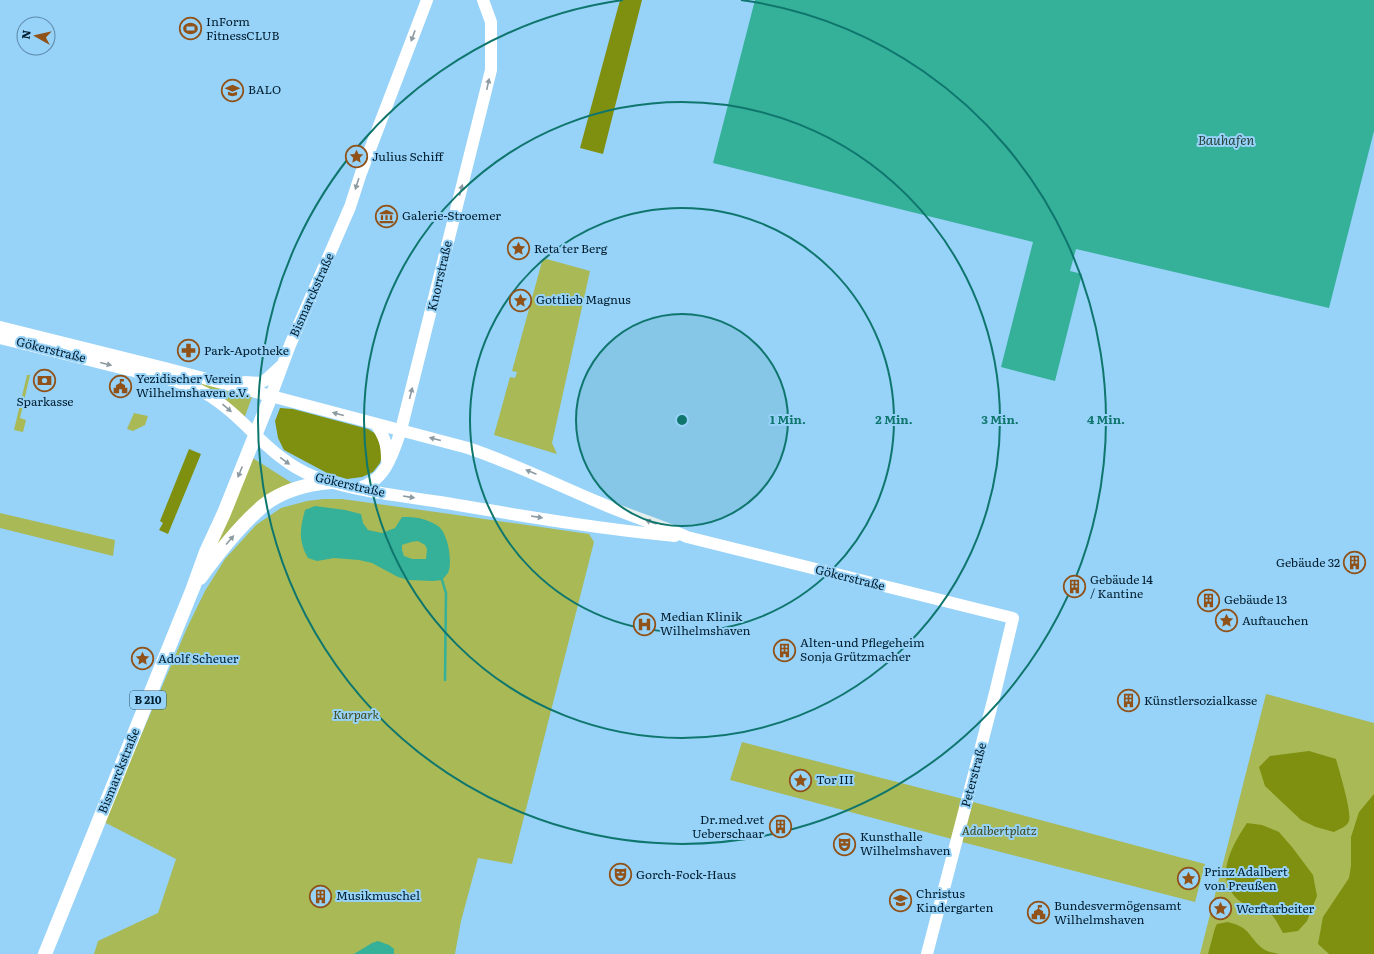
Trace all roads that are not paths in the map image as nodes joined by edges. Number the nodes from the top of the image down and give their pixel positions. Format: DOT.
graph roads {
  1 [pos="427,0"];
  2 [pos="483,0"];
  3 [pos="0,327"];
  4 [pos="0,338"];
  5 [pos="283,364"];
  6 [pos="233,386"];
  7 [pos="271,396"];
  8 [pos="376,424"];
  9 [pos="401,430"];
  10 [pos="255,436"];
  11 [pos="387,465"];
  12 [pos="331,482"];
  13 [pos="357,489"];
  14 [pos="687,537"];
  15 [pos="193,588"];
  16 [pos="1013,618"];
  17 [pos="45,954"];
  18 [pos="927,954"];
  1 -- 5 [label="main road, Bismarckstraße, one-way"];
  9 -- 2 [label="main road, Knorrstraße, one-way"];
  3 -- 6 [label="main road, Gökerstraße"];
  4 -- 10 [label="main road, Gökerstraße, one-way"];
  5 -- 6 [label="main road"];
  5 -- 7 [label="main road, Bismarckstraße"];
  6 -- 7 [label="main road, Gökerstraße"];
  8 -- 7 [label="main road, Gökerstraße, one-way"];
  7 -- 10 [label="main road, Bismarckstraße / B 210"];
  8 -- 9 [label="main road, Gökerstraße"];
  8 -- 11 [label="main road"];
  9 -- 11 [label="main road, Knorrstraße"];
  14 -- 9 [label="main road, Gökerstraße, one-way"];
  10 -- 12 [label="main road, Gökerstraße, one-way"];
  10 -- 15 [label="main road, Bismarckstraße / B 210, one-way"];
  11 -- 13 [label="main road, Knorrstraße"];
  12 -- 13 [label="main road, Gökerstraße"];
  15 -- 12 [label="main road, Bismarckstraße / B 210, one-way"];
  13 -- 14 [label="main road, Gökerstraße, one-way"];
  14 -- 16 [label="main road, Gökerstraße"];
  15 -- 17 [label="main road, Bismarckstraße / B 210"];
  16 -- 18 [label="main road, Peterstraße"];
}
